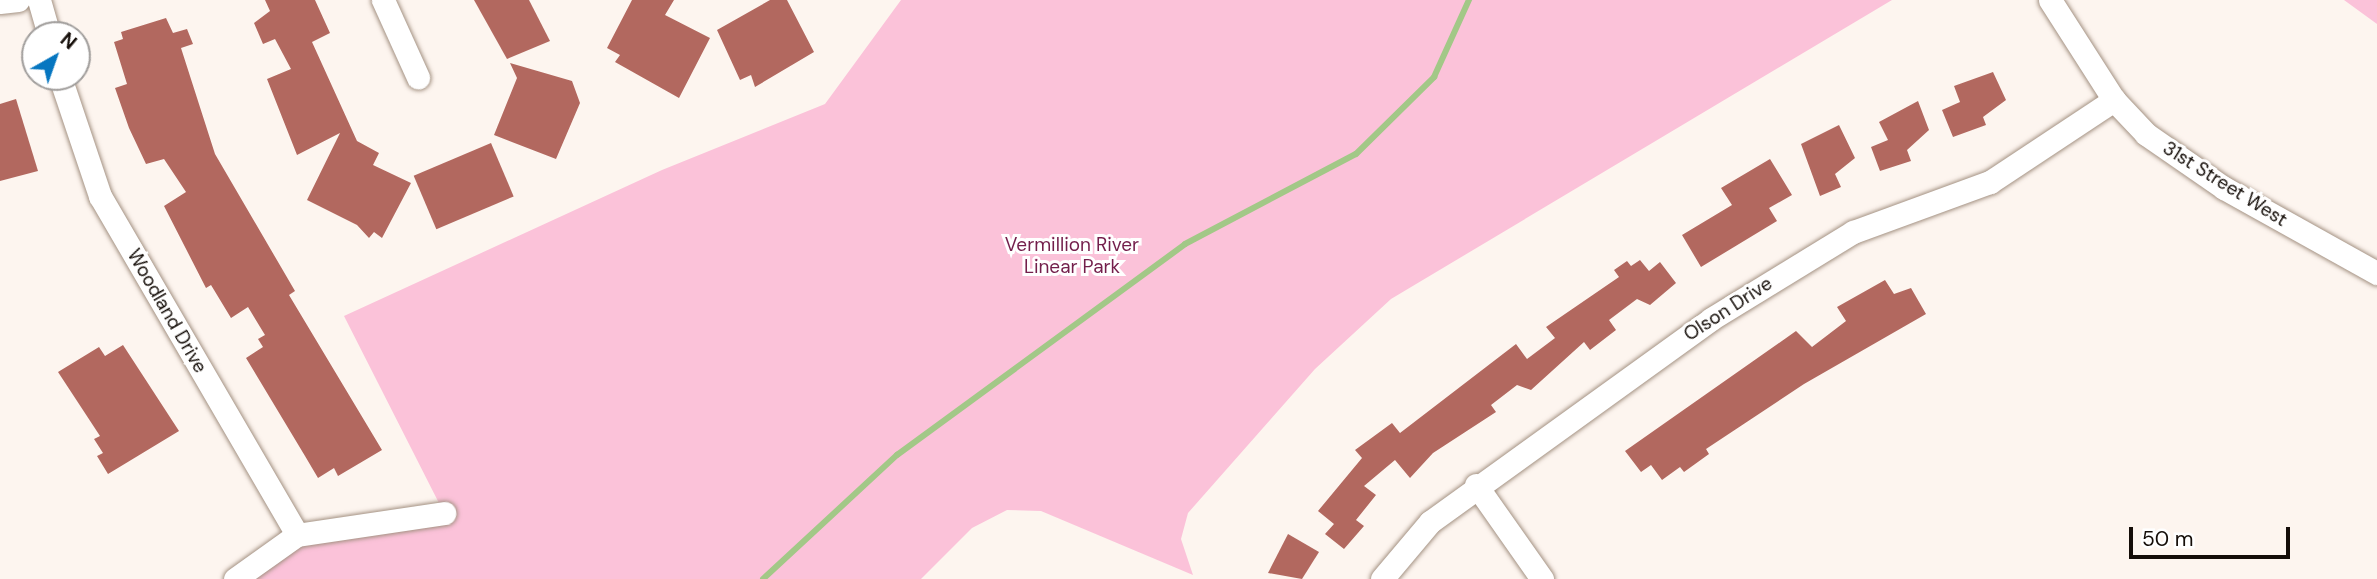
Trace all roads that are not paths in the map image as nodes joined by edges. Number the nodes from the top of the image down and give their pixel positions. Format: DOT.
graph roads {
  1 [pos="18,0"];
  2 [pos="39,0"];
  3 [pos="383,0"];
  4 [pos="2050,0"];
  5 [pos="0,2"];
  6 [pos="45,21"];
  7 [pos="418,77"];
  8 [pos="66,91"];
  9 [pos="2114,100"];
  10 [pos="2377,273"];
  11 [pos="1476,485"];
  12 [pos="444,513"];
  13 [pos="297,535"];
  14 [pos="235,579"];
  15 [pos="1382,579"];
  16 [pos="1542,579"];
  1 -- 5 [label="street"];
  2 -- 6 [label="street"];
  3 -- 7 [label="street"];
  4 -- 9 [label="street, 31st Street West"];
  8 -- 13 [label="street, Woodland Drive"];
  9 -- 10 [label="street, 31st Street West"];
  9 -- 11 [label="street, Olson Drive"];
  11 -- 15 [label="street, Olson Drive"];
  11 -- 16 [label="street"];
  12 -- 13 [label="street"];
  13 -- 14 [label="street"];
}
